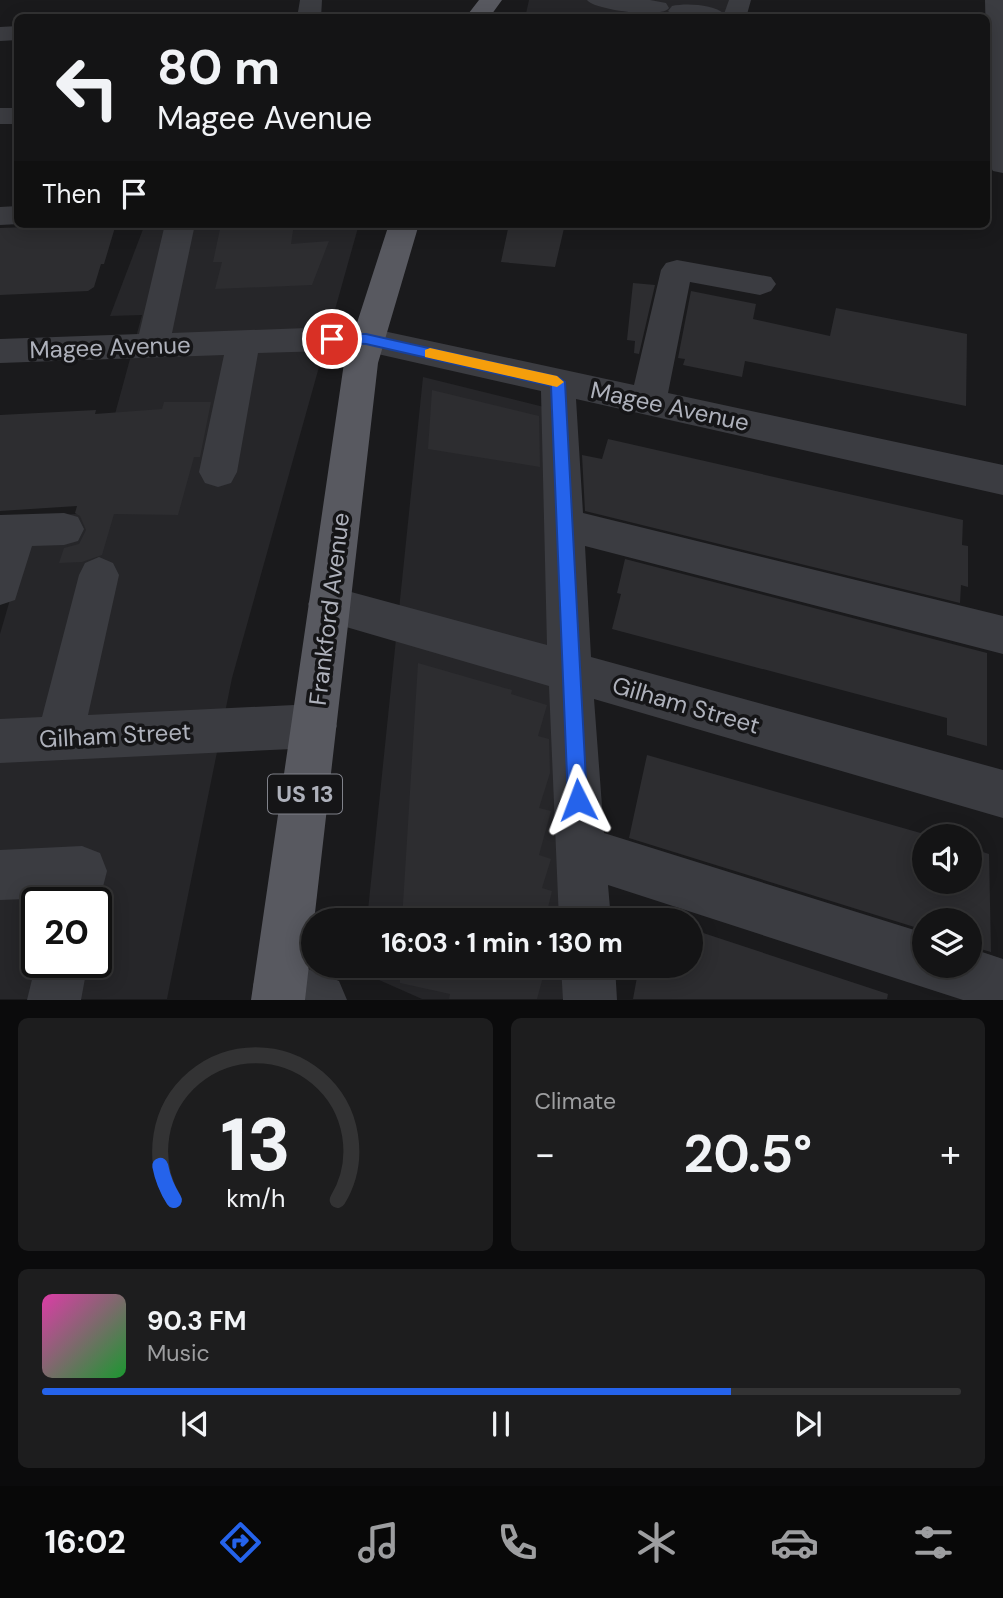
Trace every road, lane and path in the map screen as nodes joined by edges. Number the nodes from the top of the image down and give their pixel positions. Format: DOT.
graph roads {
  1 [pos="491,0"];
  2 [pos="999,0"];
  3 [pos="588,3"];
  4 [pos="478,14"];
  5 [pos="706,14"];
  6 [pos="1003,165"];
  7 [pos="179,228"];
  8 [pos="403,228"];
  9 [pos="760,284"];
  10 [pos="366,339"];
  11 [pos="243,342"];
  12 [pos="153,345"];
  13 [pos="0,351"];
  14 [pos="558,382"];
  15 [pos="648,401"];
  16 [pos="218,472"];
  17 [pos="1003,480"];
  18 [pos="565,525"];
  19 [pos="64,529"];
  20 [pos="8,531"];
  21 [pos="99,575"];
  22 [pos="0,587"];
  23 [pos="329,604"];
  24 [pos="1003,635"];
  25 [pos="570,672"];
  26 [pos="314,726"];
  27 [pos="60,738"];
  28 [pos="0,741"];
  29 [pos="1003,794"];
  30 [pos="581,851"];
  31 [pos="0,875"];
  32 [pos="78,887"];
  33 [pos="584,908"];
  34 [pos="912,956"];
  35 [pos="59,978"];
  36 [pos="589,978"];
  37 [pos="979,978"];
  38 [pos="1003,986"];
  39 [pos="293,995"];
  40 [pos="54,999"];
  41 [pos="590,999"];
  1 -- 4 [label="main road"];
  2 -- 6 [label="street"];
  3 -- 5 [label="street"];
  7 -- 12 [label="street"];
  8 -- 10 [label="main road, Frankford Avenue / US 13"];
  9 -- 15 [label="street"];
  10 -- 11 [label="street, Magee Avenue"];
  10 -- 14 [label="street, Magee Avenue"];
  10 -- 23 [label="main road, Frankford Avenue / US 13"];
  11 -- 12 [label="street, Magee Avenue"];
  11 -- 16 [label="street"];
  12 -- 13 [label="street, Magee Avenue"];
  14 -- 15 [label="street, Magee Avenue"];
  14 -- 18 [label="street"];
  15 -- 17 [label="street, Magee Avenue"];
  18 -- 24 [label="street"];
  18 -- 25 [label="street"];
  19 -- 20 [label="street"];
  20 -- 22 [label="street"];
  21 -- 27 [label="street"];
  23 -- 25 [label="street, Gilham Street"];
  23 -- 26 [label="main road, Frankford Avenue / US 13"];
  25 -- 29 [label="street, Gilham Street"];
  25 -- 30 [label="street"];
  26 -- 27 [label="street, Gilham Street"];
  26 -- 39 [label="main road, Frankford Avenue / US 13"];
  27 -- 28 [label="street, Gilham Street"];
  30 -- 33 [label="street"];
  30 -- 34 [label="street"];
  31 -- 32 [label="street"];
  35 -- 40 [label="street"];
  36 -- 41 [label="street"];
  37 -- 38 [label="street"];
}
